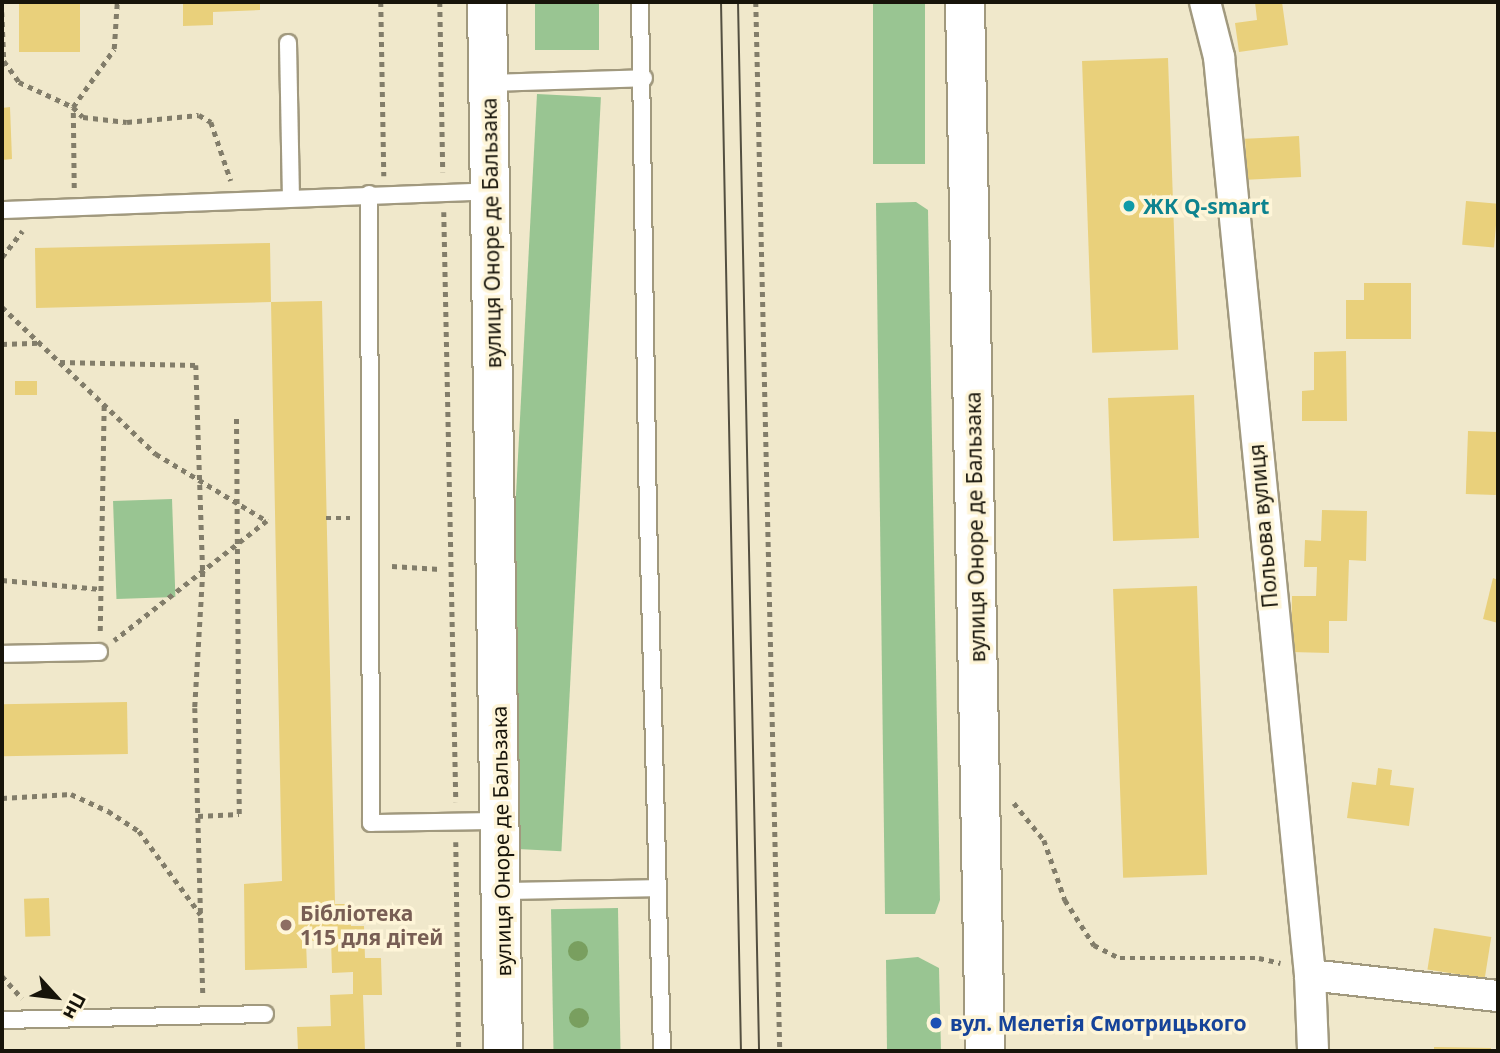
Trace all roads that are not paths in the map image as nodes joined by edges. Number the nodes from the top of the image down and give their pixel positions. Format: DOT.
graph roads {
  1 [pos="487,2"];
  2 [pos="640,2"];
  3 [pos="965,2"];
  4 [pos="1205,2"];
  5 [pos="288,43"];
  6 [pos="644,78"];
  7 [pos="489,83"];
  8 [pos="490,191"];
  9 [pos="377,193"];
  10 [pos="291,195"];
  11 [pos="2,209"];
  12 [pos="99,652"];
  13 [pos="2,654"];
  14 [pos="500,821"];
  15 [pos="656,888"];
  16 [pos="502,891"];
  17 [pos="1310,975"];
  18 [pos="1498,996"];
  19 [pos="265,1014"];
  20 [pos="2,1020"];
  21 [pos="503,1051"];
  22 [pos="662,1051"];
  23 [pos="985,1051"];
  24 [pos="1313,1051"];
  1 -- 7 [label="street, вулиця Оноре де Бальзака"];
  2 -- 6 [label="lane"];
  3 -- 23 [label="street, вулиця Оноре де Бальзака"];
  4 -- 17 [label="street, Польова вулиця"];
  5 -- 10 [label="lane"];
  6 -- 7 [label="lane"];
  6 -- 15 [label="lane"];
  7 -- 8 [label="street, вулиця Оноре де Бальзака"];
  8 -- 9 [label="lane"];
  8 -- 14 [label="street, вулиця Оноре де Бальзака"];
  9 -- 10 [label="lane"];
  9 -- 14 [label="lane"];
  10 -- 11 [label="lane"];
  12 -- 13 [label="lane"];
  14 -- 16 [label="street, вулиця Оноре де Бальзака"];
  15 -- 16 [label="lane"];
  15 -- 22 [label="lane"];
  16 -- 21 [label="street, вулиця Оноре де Бальзака"];
  17 -- 18 [label="street"];
  17 -- 24 [label="street, Польова вулиця"];
  19 -- 20 [label="lane"];
}
